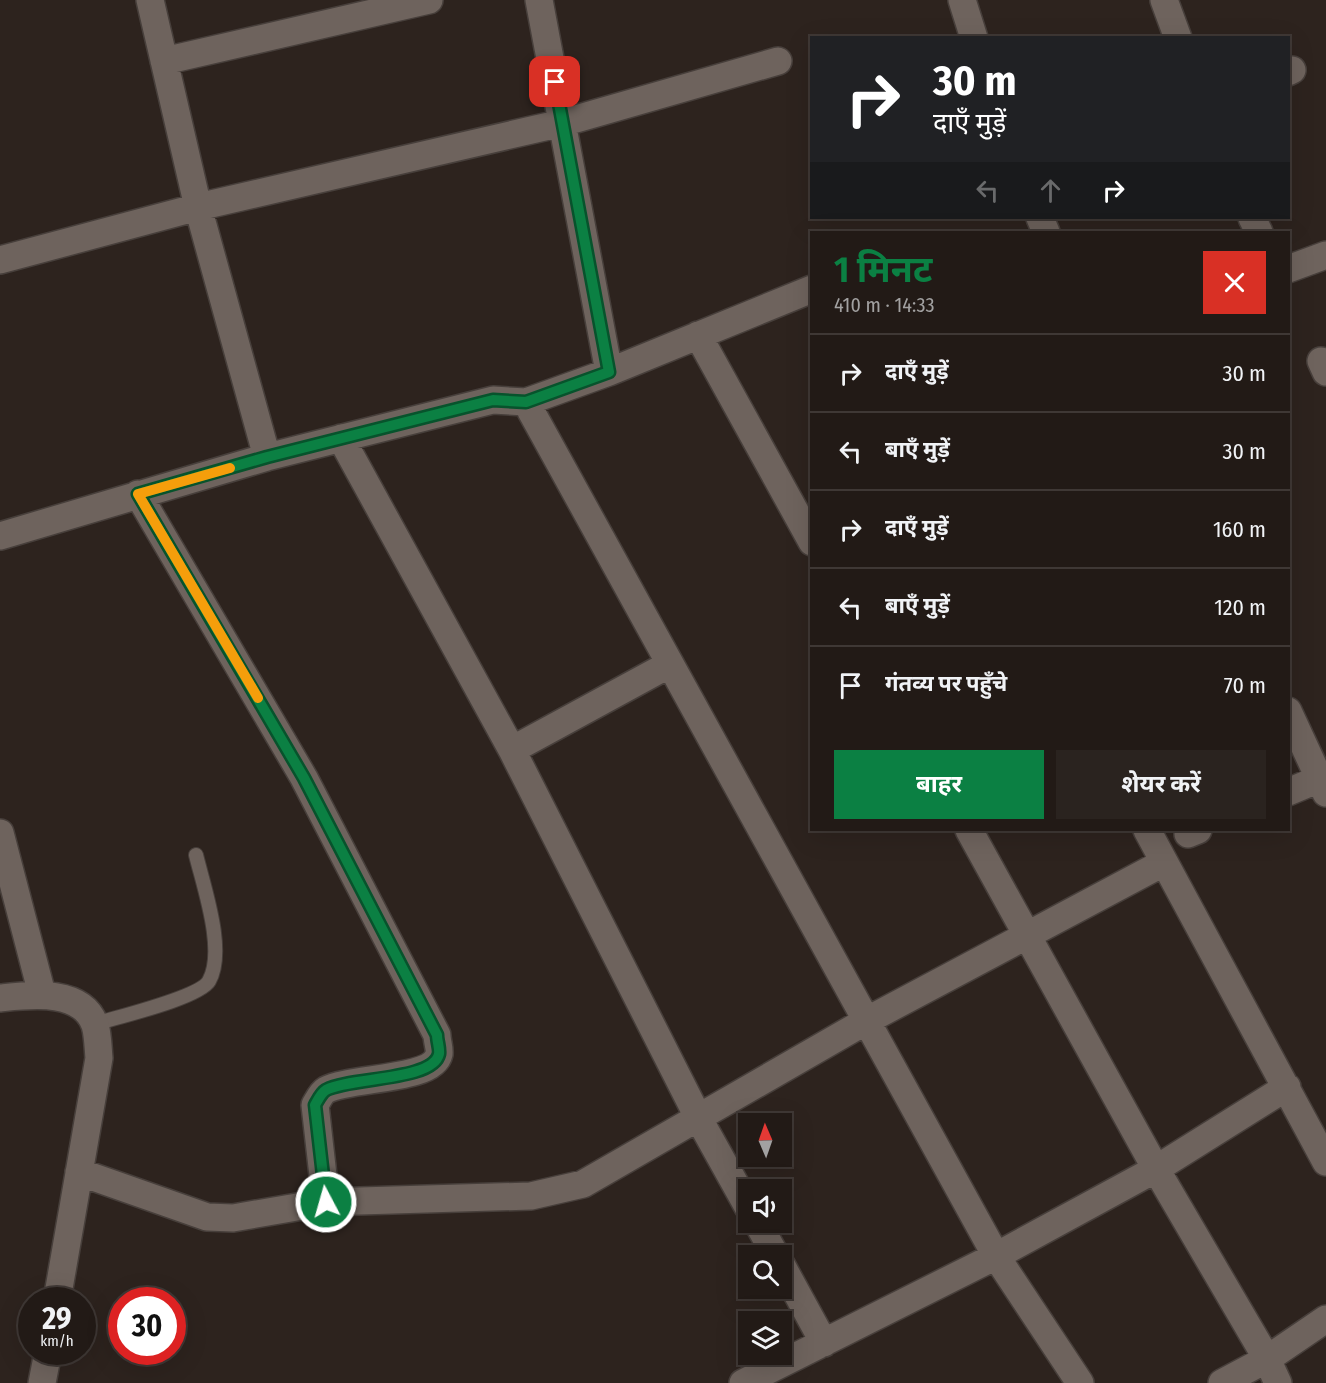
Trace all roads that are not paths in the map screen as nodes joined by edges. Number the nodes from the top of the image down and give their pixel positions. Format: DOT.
graph roads {
  1 [pos="150,0"];
  2 [pos="429,0"];
  3 [pos="540,0"];
  4 [pos="962,0"];
  5 [pos="1164,0"];
  6 [pos="973,36"];
  7 [pos="1177,36"];
  8 [pos="164,60"];
  9 [pos="778,61"];
  10 [pos="562,123"];
  11 [pos="198,207"];
  12 [pos="1326,255"];
  13 [pos="0,260"];
  14 [pos="1290,268"];
  15 [pos="810,290"];
  16 [pos="698,335"];
  17 [pos="609,372"];
  18 [pos="526,402"];
  19 [pos="341,438"];
  20 [pos="267,457"];
  21 [pos="138,494"];
  22 [pos="0,536"];
  23 [pos="810,538"];
  24 [pos="670,664"];
  25 [pos="1290,715"];
  26 [pos="512,750"];
  27 [pos="1324,783"];
  28 [pos="1290,792"];
  29 [pos="970,831"];
  30 [pos="1147,831"];
  31 [pos="0,833"];
  32 [pos="196,855"];
  33 [pos="1162,864"];
  34 [pos="1027,936"];
  35 [pos="42,994"];
  36 [pos="0,998"];
  37 [pos="866,1021"];
  38 [pos="95,1024"];
  39 [pos="1287,1086"];
  40 [pos="699,1119"];
  41 [pos="1326,1161"];
  42 [pos="1156,1169"];
  43 [pos="79,1172"];
  44 [pos="738,1189"];
  45 [pos="326,1202"];
  46 [pos="996,1256"];
  47 [pos="792,1284"];
  48 [pos="59,1287"];
  49 [pos="1326,1319"];
  50 [pos="824,1343"];
  51 [pos="45,1365"];
  52 [pos="1273,1371"];
  53 [pos="42,1383"];
  54 [pos="743,1383"];
  55 [pos="1080,1383"];
  56 [pos="1222,1383"];
  1 -- 8 [label="street"];
  2 -- 8 [label="street"];
  3 -- 10 [label="street"];
  4 -- 6 [label="street"];
  5 -- 7 [label="street"];
  8 -- 11 [label="street"];
  9 -- 10 [label="street"];
  10 -- 11 [label="street"];
  10 -- 17 [label="street"];
  11 -- 13 [label="street"];
  11 -- 20 [label="street"];
  12 -- 14 [label="street"];
  15 -- 16 [label="street"];
  16 -- 17 [label="street"];
  16 -- 23 [label="street"];
  17 -- 18 [label="street"];
  18 -- 19 [label="street"];
  18 -- 24 [label="street"];
  19 -- 20 [label="street"];
  19 -- 26 [label="street"];
  20 -- 21 [label="street"];
  21 -- 22 [label="street"];
  21 -- 45 [label="street"];
  24 -- 26 [label="street"];
  24 -- 37 [label="street"];
  25 -- 27 [label="street"];
  26 -- 40 [label="street"];
  27 -- 28 [label="street"];
  29 -- 34 [label="street"];
  30 -- 33 [label="street"];
  31 -- 35 [label="street"];
  32 -- 38 [label="lane"];
  33 -- 34 [label="street"];
  33 -- 39 [label="street"];
  34 -- 37 [label="street"];
  34 -- 42 [label="street"];
  35 -- 36 [label="street"];
  35 -- 38 [label="street"];
  37 -- 40 [label="street"];
  37 -- 46 [label="street"];
  38 -- 43 [label="street"];
  39 -- 41 [label="street"];
  39 -- 42 [label="street"];
  40 -- 44 [label="street"];
  40 -- 45 [label="street"];
  42 -- 46 [label="street"];
  42 -- 52 [label="street"];
  43 -- 45 [label="street"];
  43 -- 48 [label="street"];
  46 -- 50 [label="street"];
  46 -- 55 [label="street"];
  47 -- 50 [label="street"];
  49 -- 52 [label="street"];
  50 -- 54 [label="street"];
  51 -- 53 [label="street"];
  52 -- 56 [label="street"];
}
